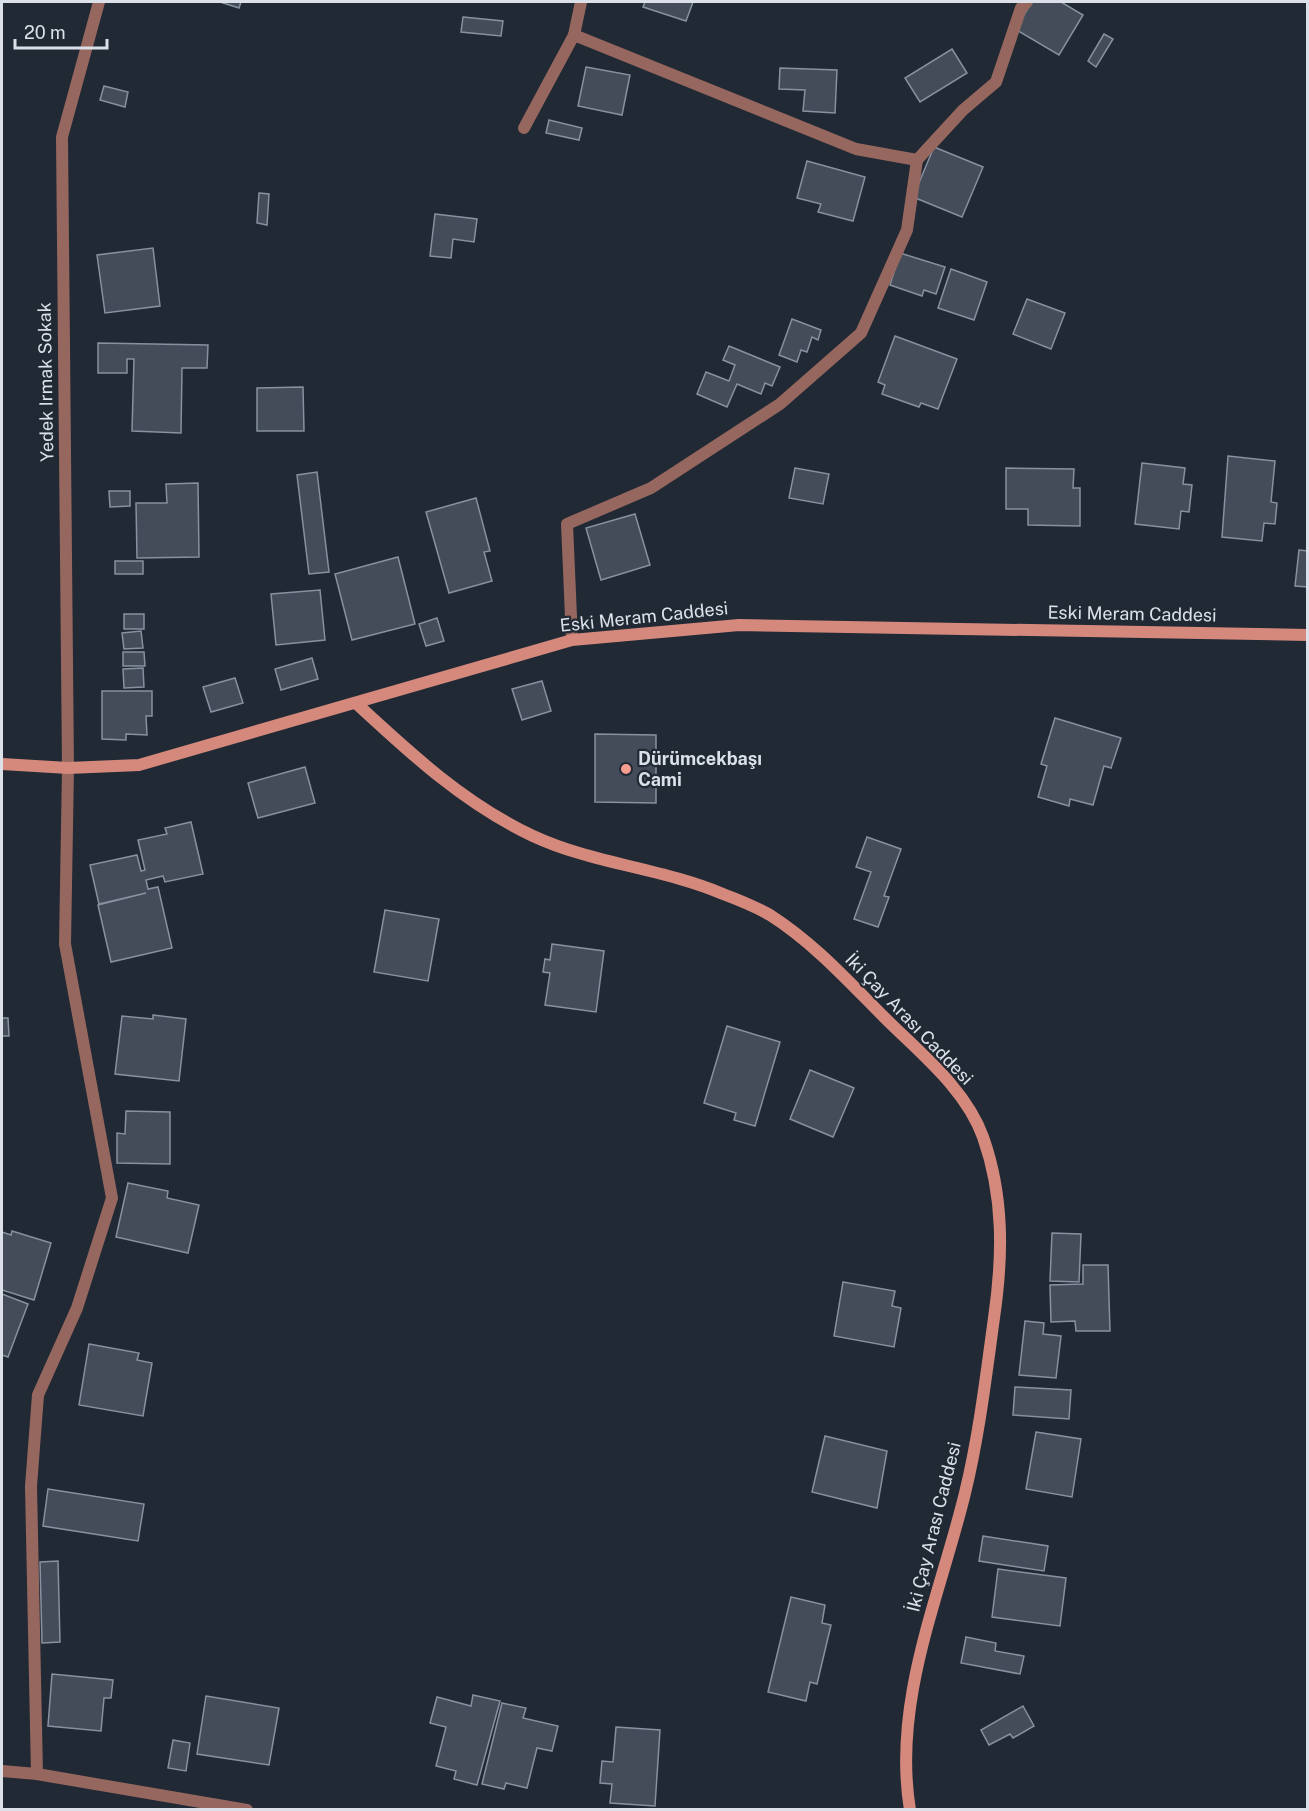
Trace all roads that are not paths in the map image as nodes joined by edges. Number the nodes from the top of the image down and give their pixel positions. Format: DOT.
graph roads {
  1 [pos="99,2"];
  2 [pos="581,2"];
  3 [pos="1027,2"];
  4 [pos="574,34"];
  5 [pos="524,129"];
  6 [pos="917,160"];
  7 [pos="1308,635"];
  8 [pos="572,640"];
  9 [pos="357,704"];
  10 [pos="2,764"];
  11 [pos="68,768"];
  12 [pos="2,1771"];
  13 [pos="37,1774"];
  14 [pos="247,1809"];
  15 [pos="910,1809"];
  1 -- 11 [label="street, Yedek Irmak Sokak"];
  2 -- 4 [label="street"];
  3 -- 6 [label="street"];
  4 -- 5 [label="street"];
  4 -- 6 [label="street"];
  6 -- 8 [label="street"];
  7 -- 8 [label="street, Eski Meram Caddesi"];
  8 -- 9 [label="street, Eski Meram Caddesi"];
  9 -- 11 [label="street, Eski Meram Caddesi"];
  9 -- 15 [label="street, İki Çay Arası Caddesi"];
  10 -- 11 [label="street, Eski Meram Caddesi"];
  11 -- 13 [label="street, Yedek Irmak Sokak"];
  12 -- 13 [label="street"];
  13 -- 14 [label="street"];
}
